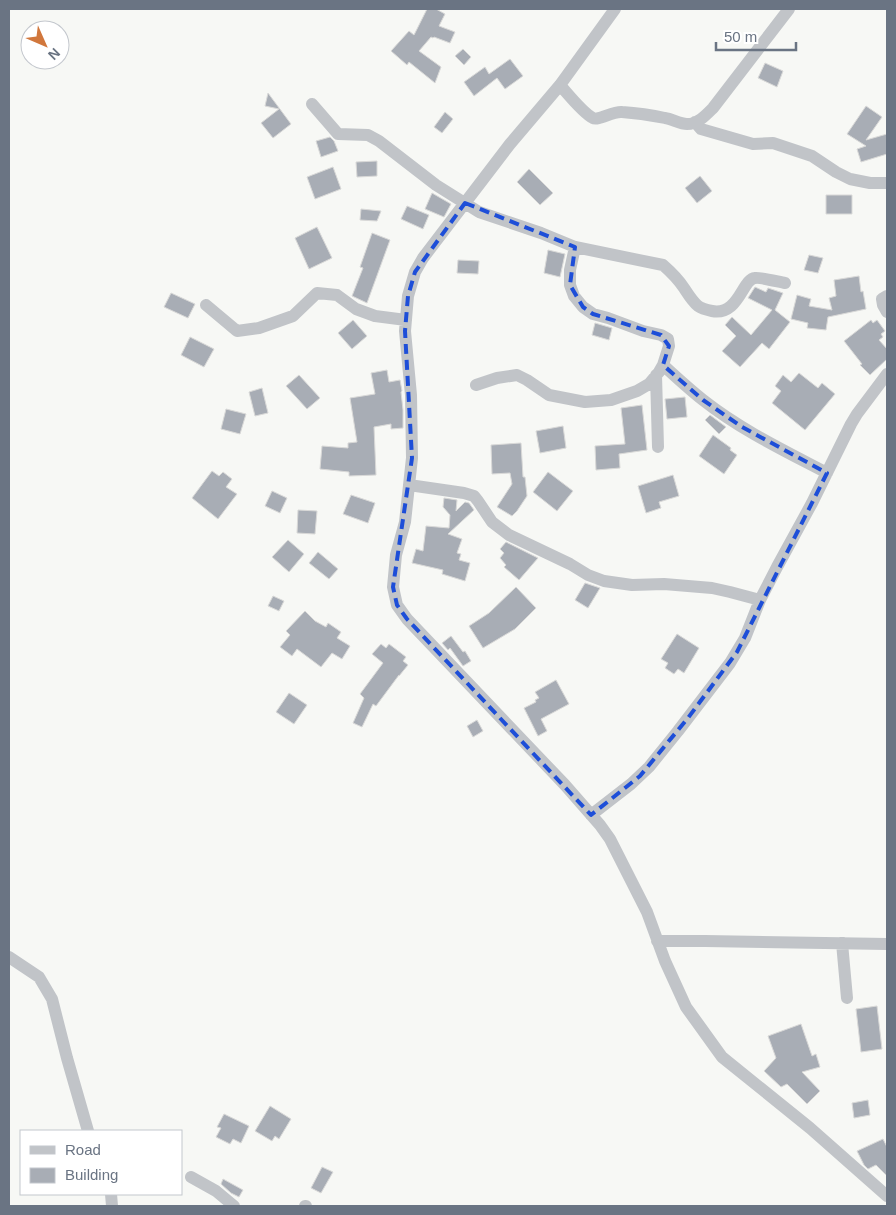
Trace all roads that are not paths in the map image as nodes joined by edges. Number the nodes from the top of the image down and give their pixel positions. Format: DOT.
graph roads {
  1 [pos="614,9"];
  2 [pos="789,9"];
  3 [pos="560,85"];
  4 [pos="312,104"];
  5 [pos="695,122"];
  6 [pos="887,183"];
  7 [pos="465,203"];
  8 [pos="575,247"];
  9 [pos="785,283"];
  10 [pos="887,296"];
  11 [pos="206,305"];
  12 [pos="887,312"];
  13 [pos="406,320"];
  14 [pos="660,370"];
  15 [pos="887,374"];
  16 [pos="476,385"];
  17 [pos="658,447"];
  18 [pos="827,473"];
  19 [pos="409,485"];
  20 [pos="760,600"];
  21 [pos="591,815"];
  22 [pos="657,941"];
  23 [pos="842,943"];
  24 [pos="887,944"];
  25 [pos="9,957"];
  26 [pos="847,998"];
  27 [pos="88,1130"];
  28 [pos="191,1177"];
  29 [pos="887,1196"];
  30 [pos="234,1206"];
  1 -- 3 [label="street"];
  2 -- 5 [label="street"];
  3 -- 5 [label="street"];
  3 -- 7 [label="street"];
  4 -- 7 [label="street"];
  5 -- 6 [label="street"];
  7 -- 8 [label="street"];
  7 -- 13 [label="street"];
  8 -- 9 [label="street"];
  8 -- 14 [label="street"];
  10 -- 12 [label="street"];
  11 -- 13 [label="street"];
  13 -- 19 [label="street"];
  14 -- 16 [label="street"];
  14 -- 17 [label="street"];
  14 -- 18 [label="street"];
  15 -- 18 [label="street"];
  18 -- 20 [label="street"];
  19 -- 20 [label="street"];
  19 -- 21 [label="street"];
  20 -- 21 [label="street"];
  21 -- 22 [label="street"];
  22 -- 23 [label="street"];
  22 -- 29 [label="street"];
  23 -- 24 [label="street"];
  23 -- 26 [label="street"];
  25 -- 27 [label="street"];
  28 -- 30 [label="street"];
}
